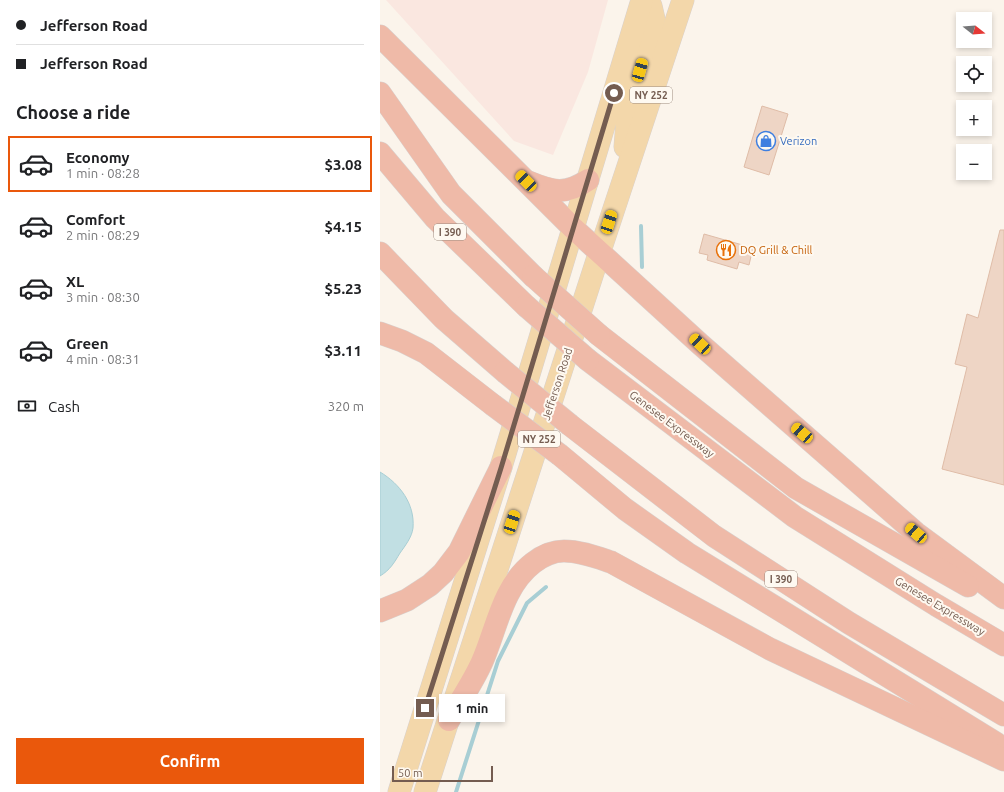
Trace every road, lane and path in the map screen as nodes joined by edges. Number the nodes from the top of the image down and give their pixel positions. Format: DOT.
graph roads {
  1 [pos="642,0"];
  2 [pos="645,0"];
  3 [pos="683,0"];
  4 [pos="380,36"];
  5 [pos="380,93"];
  6 [pos="380,153"];
  7 [pos="588,180"];
  8 [pos="623,180"];
  9 [pos="526,181"];
  10 [pos="573,228"];
  11 [pos="600,251"];
  12 [pos="380,253"];
  13 [pos="380,333"];
  14 [pos="501,468"];
  15 [pos="1004,598"];
  16 [pos="1004,607"];
  17 [pos="380,611"];
  18 [pos="1004,645"];
  19 [pos="1004,715"];
  20 [pos="449,720"];
  21 [pos="1004,748"];
  22 [pos="1004,760"];
  23 [pos="399,792"];
  24 [pos="425,792"];
  1 -- 7 [label="main road, NY 252"];
  2 -- 8 [label="main road"];
  3 -- 8 [label="main road, Jefferson Road / NY 252"];
  4 -- 9 [label="highway"];
  5 -- 16 [label="highway, bridge"];
  6 -- 18 [label="highway, Genesee Expressway / I 390, bridge"];
  7 -- 9 [label="highway"];
  7 -- 10 [label="main road, NY 252"];
  8 -- 11 [label="main road, Jefferson Road / NY 252"];
  9 -- 10 [label="highway"];
  10 -- 11 [label="highway"];
  10 -- 14 [label="main road, NY 252"];
  11 -- 15 [label="highway"];
  11 -- 20 [label="main road, Jefferson Road / NY 252"];
  12 -- 19 [label="highway, I 390, bridge"];
  13 -- 21 [label="highway, bridge"];
  14 -- 17 [label="highway"];
  14 -- 23 [label="main road, NY 252"];
  20 -- 22 [label="highway"];
  20 -- 24 [label="main road, Jefferson Road / NY 252"];
}
